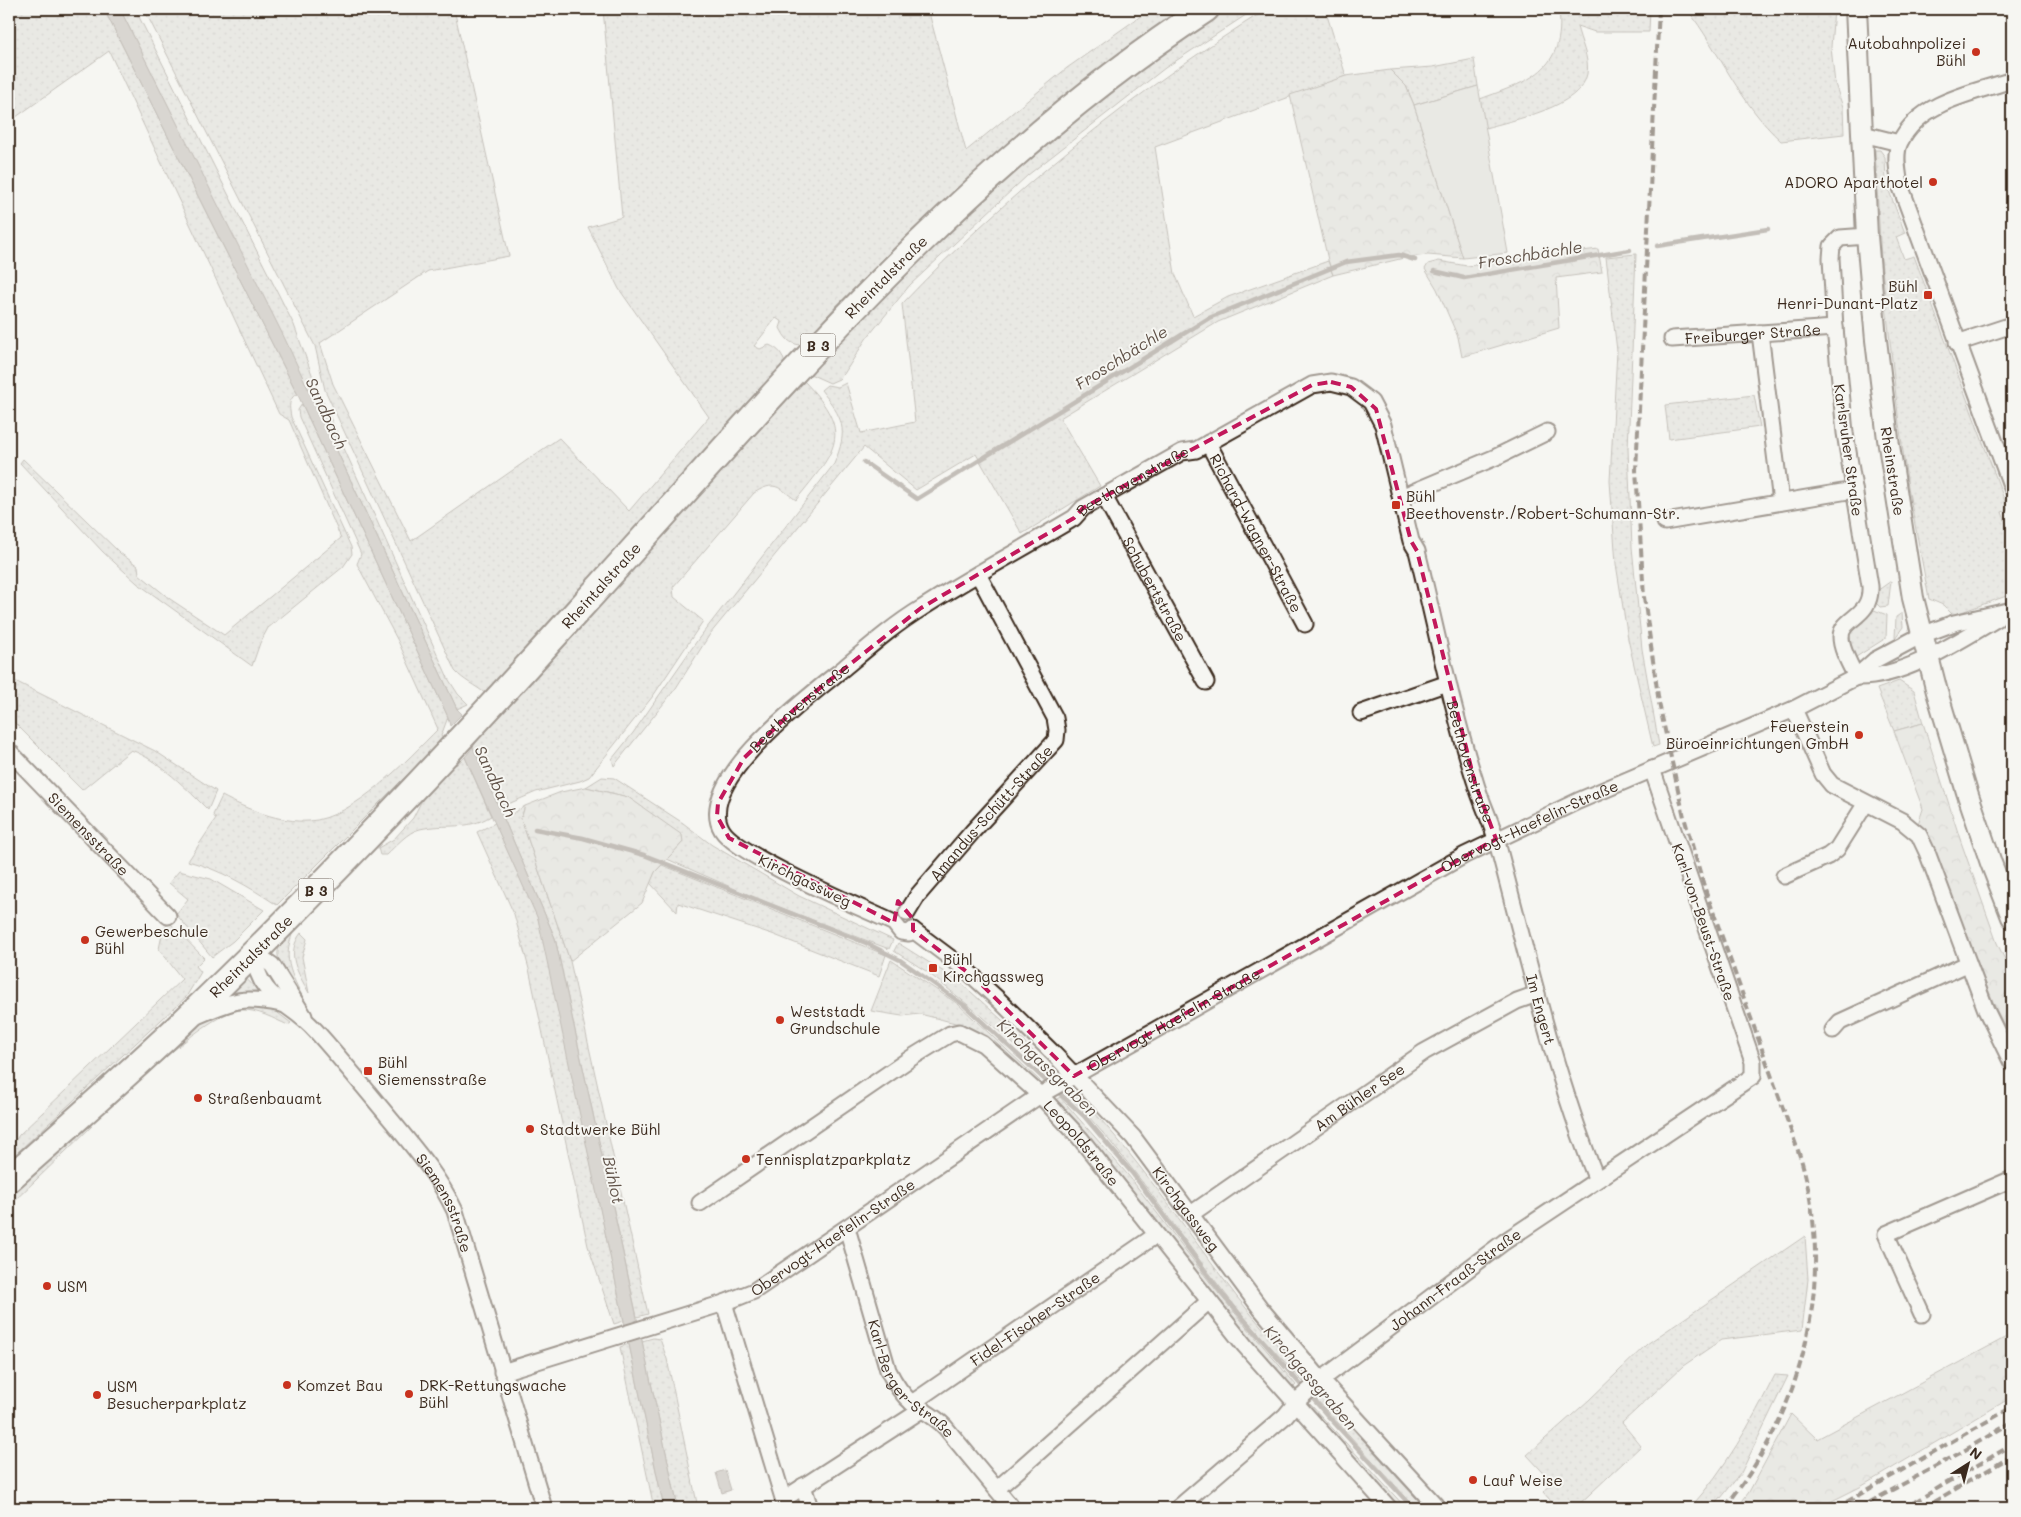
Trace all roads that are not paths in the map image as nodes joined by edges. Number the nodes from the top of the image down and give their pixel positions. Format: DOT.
graph roads {
  1 [pos="1206,9"];
  2 [pos="1856,9"];
  3 [pos="2012,80"];
  4 [pos="1863,134"];
  5 [pos="1899,143"];
  6 [pos="1867,236"];
  7 [pos="2012,325"];
  8 [pos="1835,328"];
  9 [pos="1760,333"];
  10 [pos="1672,339"];
  11 [pos="1957,343"];
  12 [pos="1547,432"];
  13 [pos="1208,443"];
  14 [pos="2012,488"];
  15 [pos="1854,490"];
  16 [pos="1104,496"];
  17 [pos="1401,496"];
  18 [pos="1782,502"];
  19 [pos="1665,522"];
  20 [pos="978,574"];
  21 [pos="2010,611"];
  22 [pos="1305,624"];
  23 [pos="1922,636"];
  24 [pos="1928,656"];
  25 [pos="1856,677"];
  26 [pos="1206,682"];
  27 [pos="1448,683"];
  28 [pos="1794,709"];
  29 [pos="1361,713"];
  30 [pos="9,751"];
  31 [pos="1652,769"];
  32 [pos="1866,803"];
  33 [pos="722,830"];
  34 [pos="1496,839"];
  35 [pos="1784,876"];
  36 [pos="907,913"];
  37 [pos="168,916"];
  38 [pos="2012,917"];
  39 [pos="894,923"];
  40 [pos="913,930"];
  41 [pos="253,952"];
  42 [pos="1968,964"];
  43 [pos="1537,994"];
  44 [pos="281,1004"];
  45 [pos="305,1019"];
  46 [pos="184,1021"];
  47 [pos="1833,1030"];
  48 [pos="2012,1063"];
  49 [pos="1753,1076"];
  50 [pos="1070,1078"];
  51 [pos="1043,1093"];
  52 [pos="1596,1178"];
  53 [pos="9,1179"];
  54 [pos="2012,1179"];
  55 [pos="700,1203"];
  56 [pos="1191,1214"];
  57 [pos="847,1228"];
  58 [pos="1156,1235"];
  59 [pos="724,1302"];
  60 [pos="1208,1302"];
  61 [pos="1922,1314"];
  62 [pos="502,1372"];
  63 [pos="1317,1383"];
  64 [pos="1297,1402"];
  65 [pos="918,1406"];
  66 [pos="803,1486"];
  67 [pos="997,1489"];
  68 [pos="785,1503"];
  69 [pos="544,1508"];
  70 [pos="810,1508"];
  71 [pos="1012,1508"];
  72 [pos="1178,1508"];
  73 [pos="1390,1508"];
  74 [pos="1438,1508"];
  1 -- 41 [label="main road, Rheintalstraße / B 3"];
  2 -- 4 [label="street, Rheinstraße"];
  3 -- 5 [label="street"];
  4 -- 5 [label="street"];
  4 -- 6 [label="street, Rheinstraße"];
  5 -- 11 [label="street"];
  6 -- 8 [label="street, Karlsruher Straße"];
  6 -- 23 [label="street, Rheinstraße"];
  7 -- 11 [label="street"];
  8 -- 9 [label="street, Freiburger Straße"];
  8 -- 15 [label="street, Karlsruher Straße"];
  9 -- 10 [label="street, Freiburger Straße"];
  9 -- 18 [label="street"];
  11 -- 14 [label="street"];
  12 -- 17 [label="street"];
  13 -- 16 [label="street, Beethovenstraße"];
  13 -- 17 [label="street, Beethovenstraße"];
  13 -- 22 [label="street, Richard-Wagner-Straße"];
  15 -- 18 [label="street"];
  15 -- 25 [label="street, Karlsruher Straße"];
  16 -- 20 [label="street, Beethovenstraße"];
  16 -- 26 [label="street, Schubertstraße"];
  17 -- 27 [label="street, Beethovenstraße"];
  18 -- 19 [label="street"];
  20 -- 33 [label="street, Beethovenstraße"];
  20 -- 36 [label="street, Amandus-Schütt-Straße"];
  21 -- 23 [label="street, Obervogt-Haefelin-Straße"];
  21 -- 24 [label="street, Obervogt-Haefelin-Straße"];
  23 -- 24 [label="street, Rheinstraße"];
  23 -- 25 [label="street, Obervogt-Haefelin-Straße"];
  24 -- 25 [label="street, Obervogt-Haefelin-Straße"];
  24 -- 38 [label="street, Rheinstraße"];
  25 -- 28 [label="street, Obervogt-Haefelin-Straße"];
  27 -- 29 [label="street, Beethovenstraße"];
  27 -- 34 [label="street, Beethovenstraße"];
  28 -- 31 [label="street, Obervogt-Haefelin-Straße"];
  28 -- 32 [label="street"];
  30 -- 37 [label="street, Siemensstraße"];
  31 -- 34 [label="street, Obervogt-Haefelin-Straße"];
  31 -- 49 [label="street, Karl-von-Beust-Straße"];
  32 -- 35 [label="street"];
  32 -- 42 [label="street"];
  33 -- 39 [label="street, Kirchgassweg"];
  34 -- 43 [label="street, Im Engert"];
  34 -- 50 [label="street, Obervogt-Haefelin-Straße"];
  36 -- 39 [label="street"];
  36 -- 40 [label="street"];
  39 -- 40 [label="street, Kirchgassweg"];
  40 -- 50 [label="street, Kirchgassweg"];
  41 -- 44 [label="street, Siemensstraße"];
  41 -- 45 [label="street"];
  41 -- 46 [label="main road, Rheintalstraße / B 3"];
  42 -- 47 [label="street"];
  42 -- 48 [label="street"];
  43 -- 52 [label="street, Im Engert"];
  43 -- 56 [label="street, Am Bühler See"];
  44 -- 45 [label="street, Siemensstraße"];
  44 -- 46 [label="street"];
  45 -- 62 [label="street, Siemensstraße"];
  46 -- 53 [label="main road, Rheintalstraße / B 3"];
  49 -- 52 [label="street, Johann-Fraaß-Straße"];
  50 -- 51 [label="street, Obervogt-Haefelin-Straße"];
  50 -- 56 [label="street, Kirchgassweg"];
  51 -- 55 [label="street, Leopoldstraße"];
  51 -- 57 [label="street, Obervogt-Haefelin-Straße"];
  51 -- 58 [label="street, Leopoldstraße"];
  52 -- 63 [label="street, Johann-Fraaß-Straße"];
  54 -- 61 [label="street"];
  56 -- 63 [label="street, Kirchgassweg"];
  57 -- 59 [label="street, Obervogt-Haefelin-Straße"];
  57 -- 65 [label="street, Karl-Berger-Straße"];
  58 -- 60 [label="street, Leopoldstraße"];
  58 -- 65 [label="street, Fidel-Fischer-Straße"];
  59 -- 62 [label="street, Obervogt-Haefelin-Straße"];
  59 -- 68 [label="street"];
  60 -- 64 [label="street, Leopoldstraße"];
  60 -- 67 [label="street"];
  62 -- 69 [label="street, Siemensstraße"];
  63 -- 64 [label="street, Johann-Fraaß-Straße"];
  63 -- 74 [label="street, Kirchgassweg"];
  64 -- 72 [label="street, Johann-Fraaß-Straße"];
  64 -- 73 [label="street, Leopoldstraße"];
  65 -- 66 [label="street, Fidel-Fischer-Straße"];
  65 -- 67 [label="street, Karl-Berger-Straße"];
  66 -- 68 [label="street, Fidel-Fischer-Straße"];
  66 -- 70 [label="street"];
  67 -- 71 [label="street, Karl-Berger-Straße"];
}
